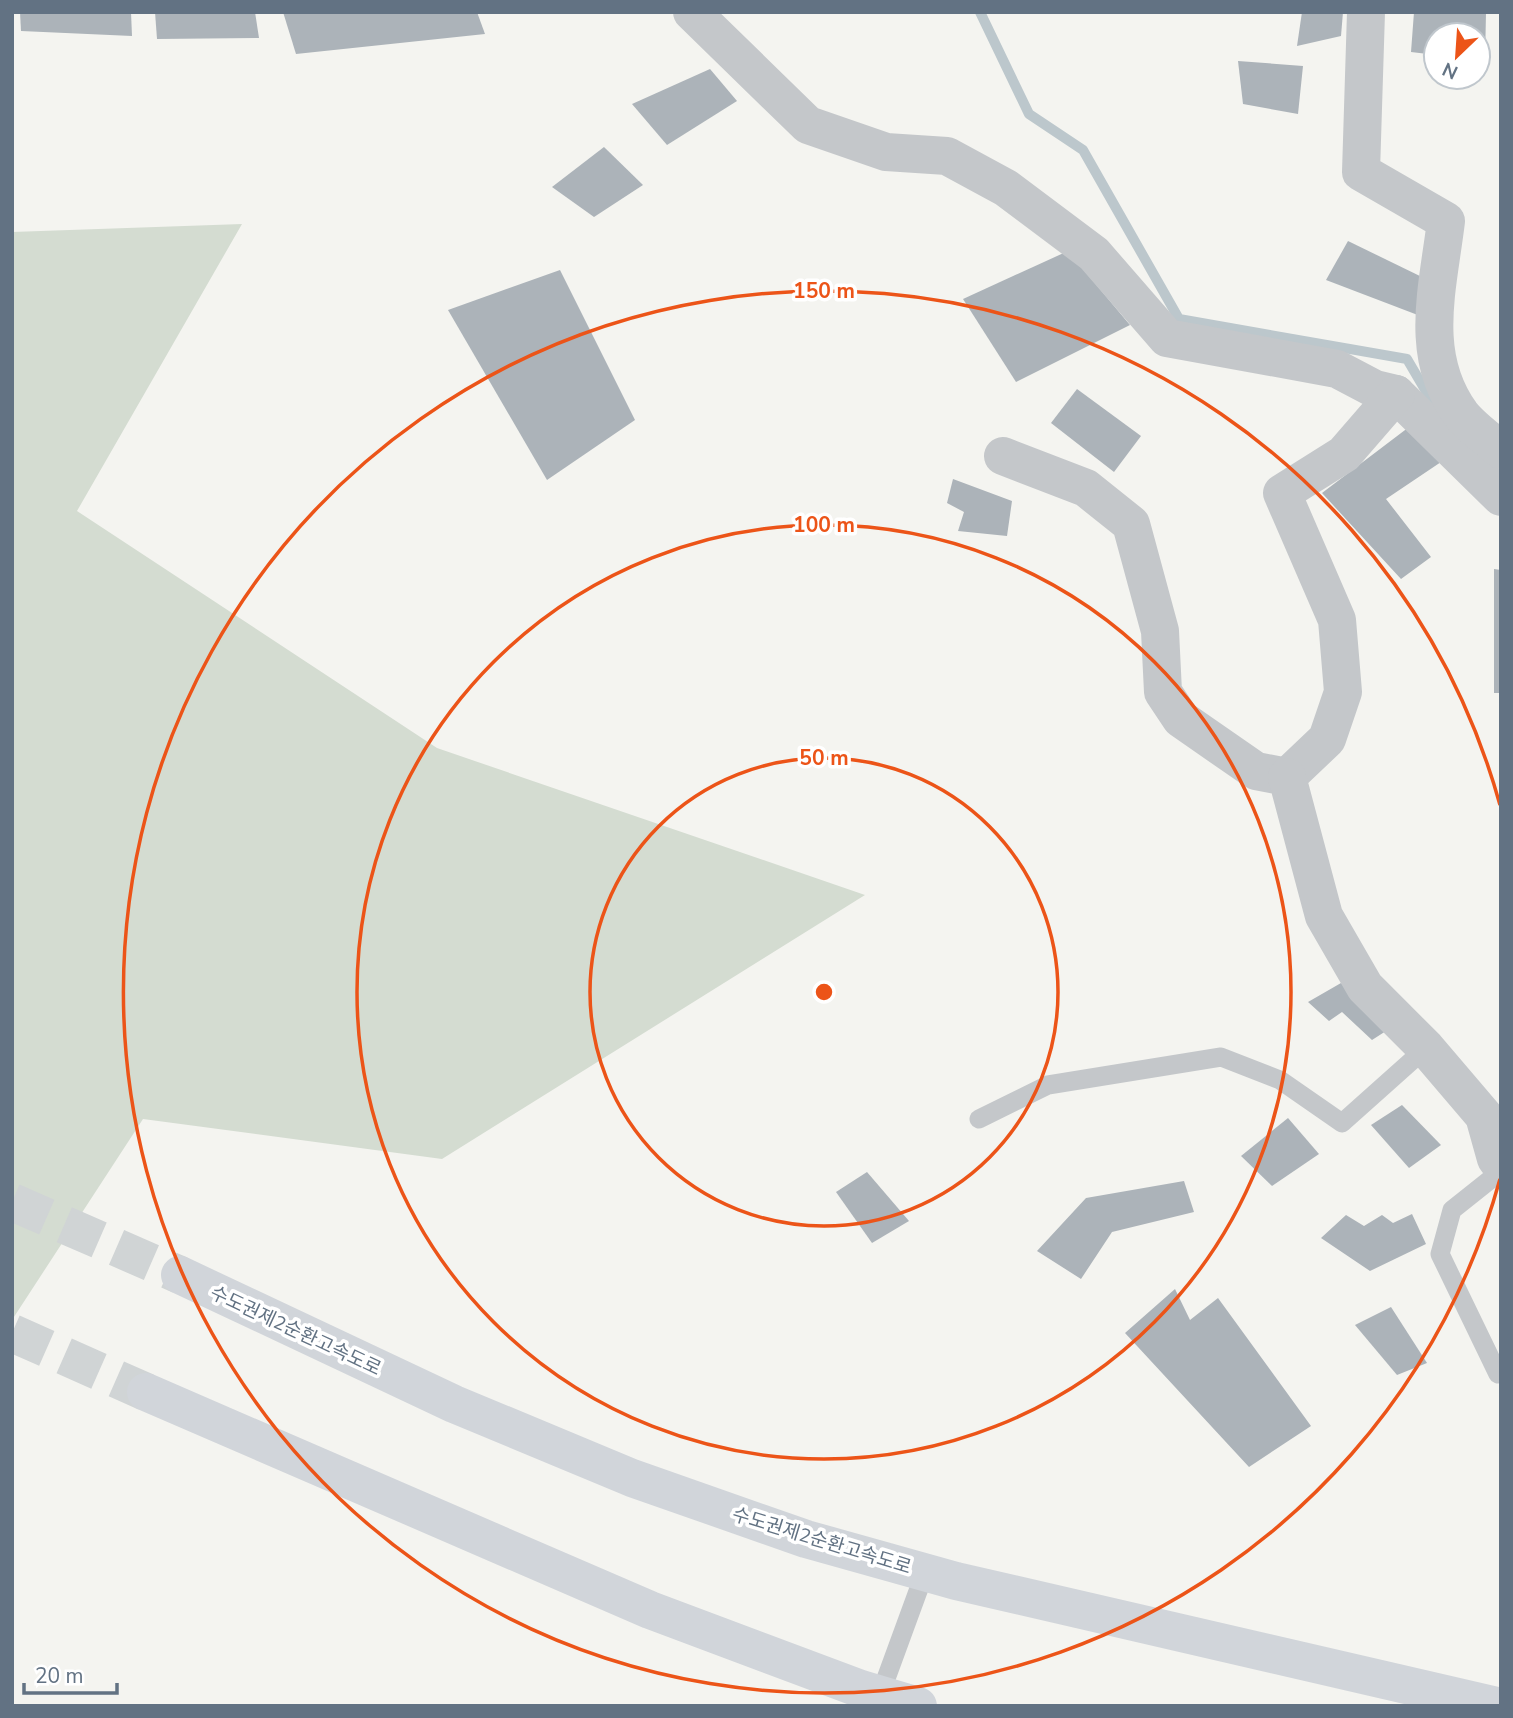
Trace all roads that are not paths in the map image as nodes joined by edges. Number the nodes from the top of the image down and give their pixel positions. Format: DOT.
graph roads {
  1 [pos="692,12"];
  2 [pos="1366,12"];
  3 [pos="1396,394"];
  4 [pos="1501,450"];
  5 [pos="1003,456"];
  6 [pos="1501,496"];
  7 [pos="1287,777"];
  8 [pos="1426,1048"];
  9 [pos="979,1118"];
  10 [pos="1501,1164"];
  11 [pos="1501,1171"];
  12 [pos="180,1275"];
  13 [pos="1499,1374"];
  14 [pos="146,1392"];
  15 [pos="925,1572"];
  16 [pos="880,1695"];
  17 [pos="918,1706"];
  18 [pos="1497,1706"];
  1 -- 3 [label="street"];
  2 -- 4 [label="street"];
  3 -- 6 [label="street"];
  3 -- 7 [label="street"];
  5 -- 7 [label="street"];
  7 -- 8 [label="street"];
  8 -- 9 [label="lane"];
  8 -- 10 [label="street"];
  11 -- 13 [label="lane"];
  12 -- 15 [label="highway, 수도권제2순환고속도로"];
  14 -- 16 [label="highway"];
  15 -- 16 [label="lane"];
  15 -- 18 [label="highway, 수도권제2순환고속도로"];
  16 -- 17 [label="highway"];
}
